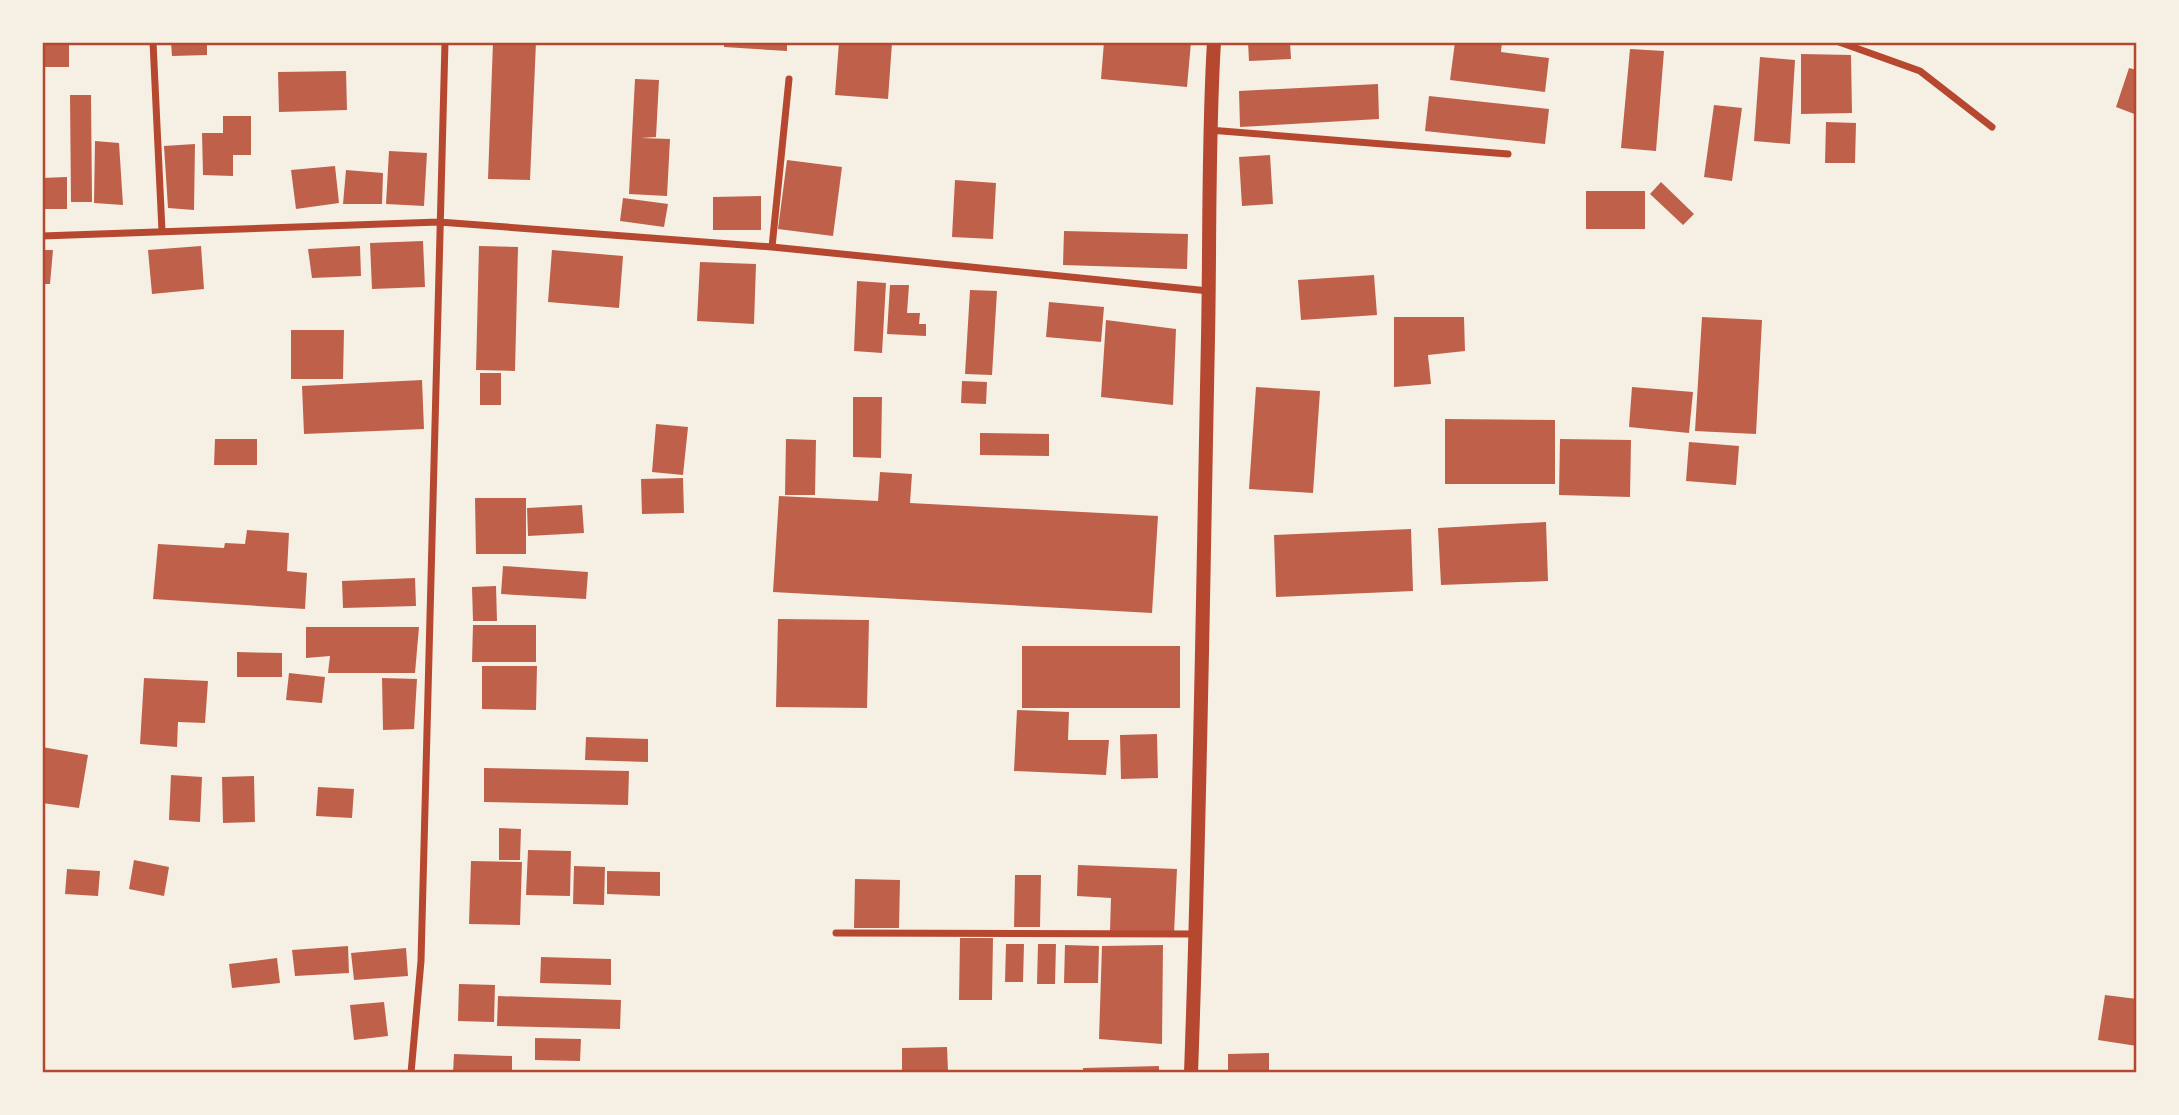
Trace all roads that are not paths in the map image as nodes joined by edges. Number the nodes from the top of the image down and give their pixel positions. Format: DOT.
graph roads {
  1 [pos="153,42"];
  2 [pos="445,42"];
  3 [pos="1214,42"];
  4 [pos="1839,42"];
  5 [pos="789,79"];
  6 [pos="1992,127"];
  7 [pos="1209,130"];
  8 [pos="1508,154"];
  9 [pos="439,222"];
  10 [pos="162,231"];
  11 [pos="42,236"];
  12 [pos="772,247"];
  13 [pos="1209,291"];
  14 [pos="836,933"];
  15 [pos="1196,934"];
  16 [pos="411,1073"];
  17 [pos="1191,1073"];
  1 -- 10 [label="street"];
  2 -- 9 [label="street"];
  3 -- 7 [label="main road"];
  4 -- 6 [label="street"];
  5 -- 12 [label="street"];
  7 -- 8 [label="street"];
  7 -- 13 [label="main road"];
  9 -- 10 [label="street"];
  9 -- 12 [label="street"];
  9 -- 16 [label="street"];
  10 -- 11 [label="street"];
  12 -- 13 [label="street"];
  13 -- 15 [label="main road"];
  14 -- 15 [label="street"];
  15 -- 17 [label="main road"];
}
